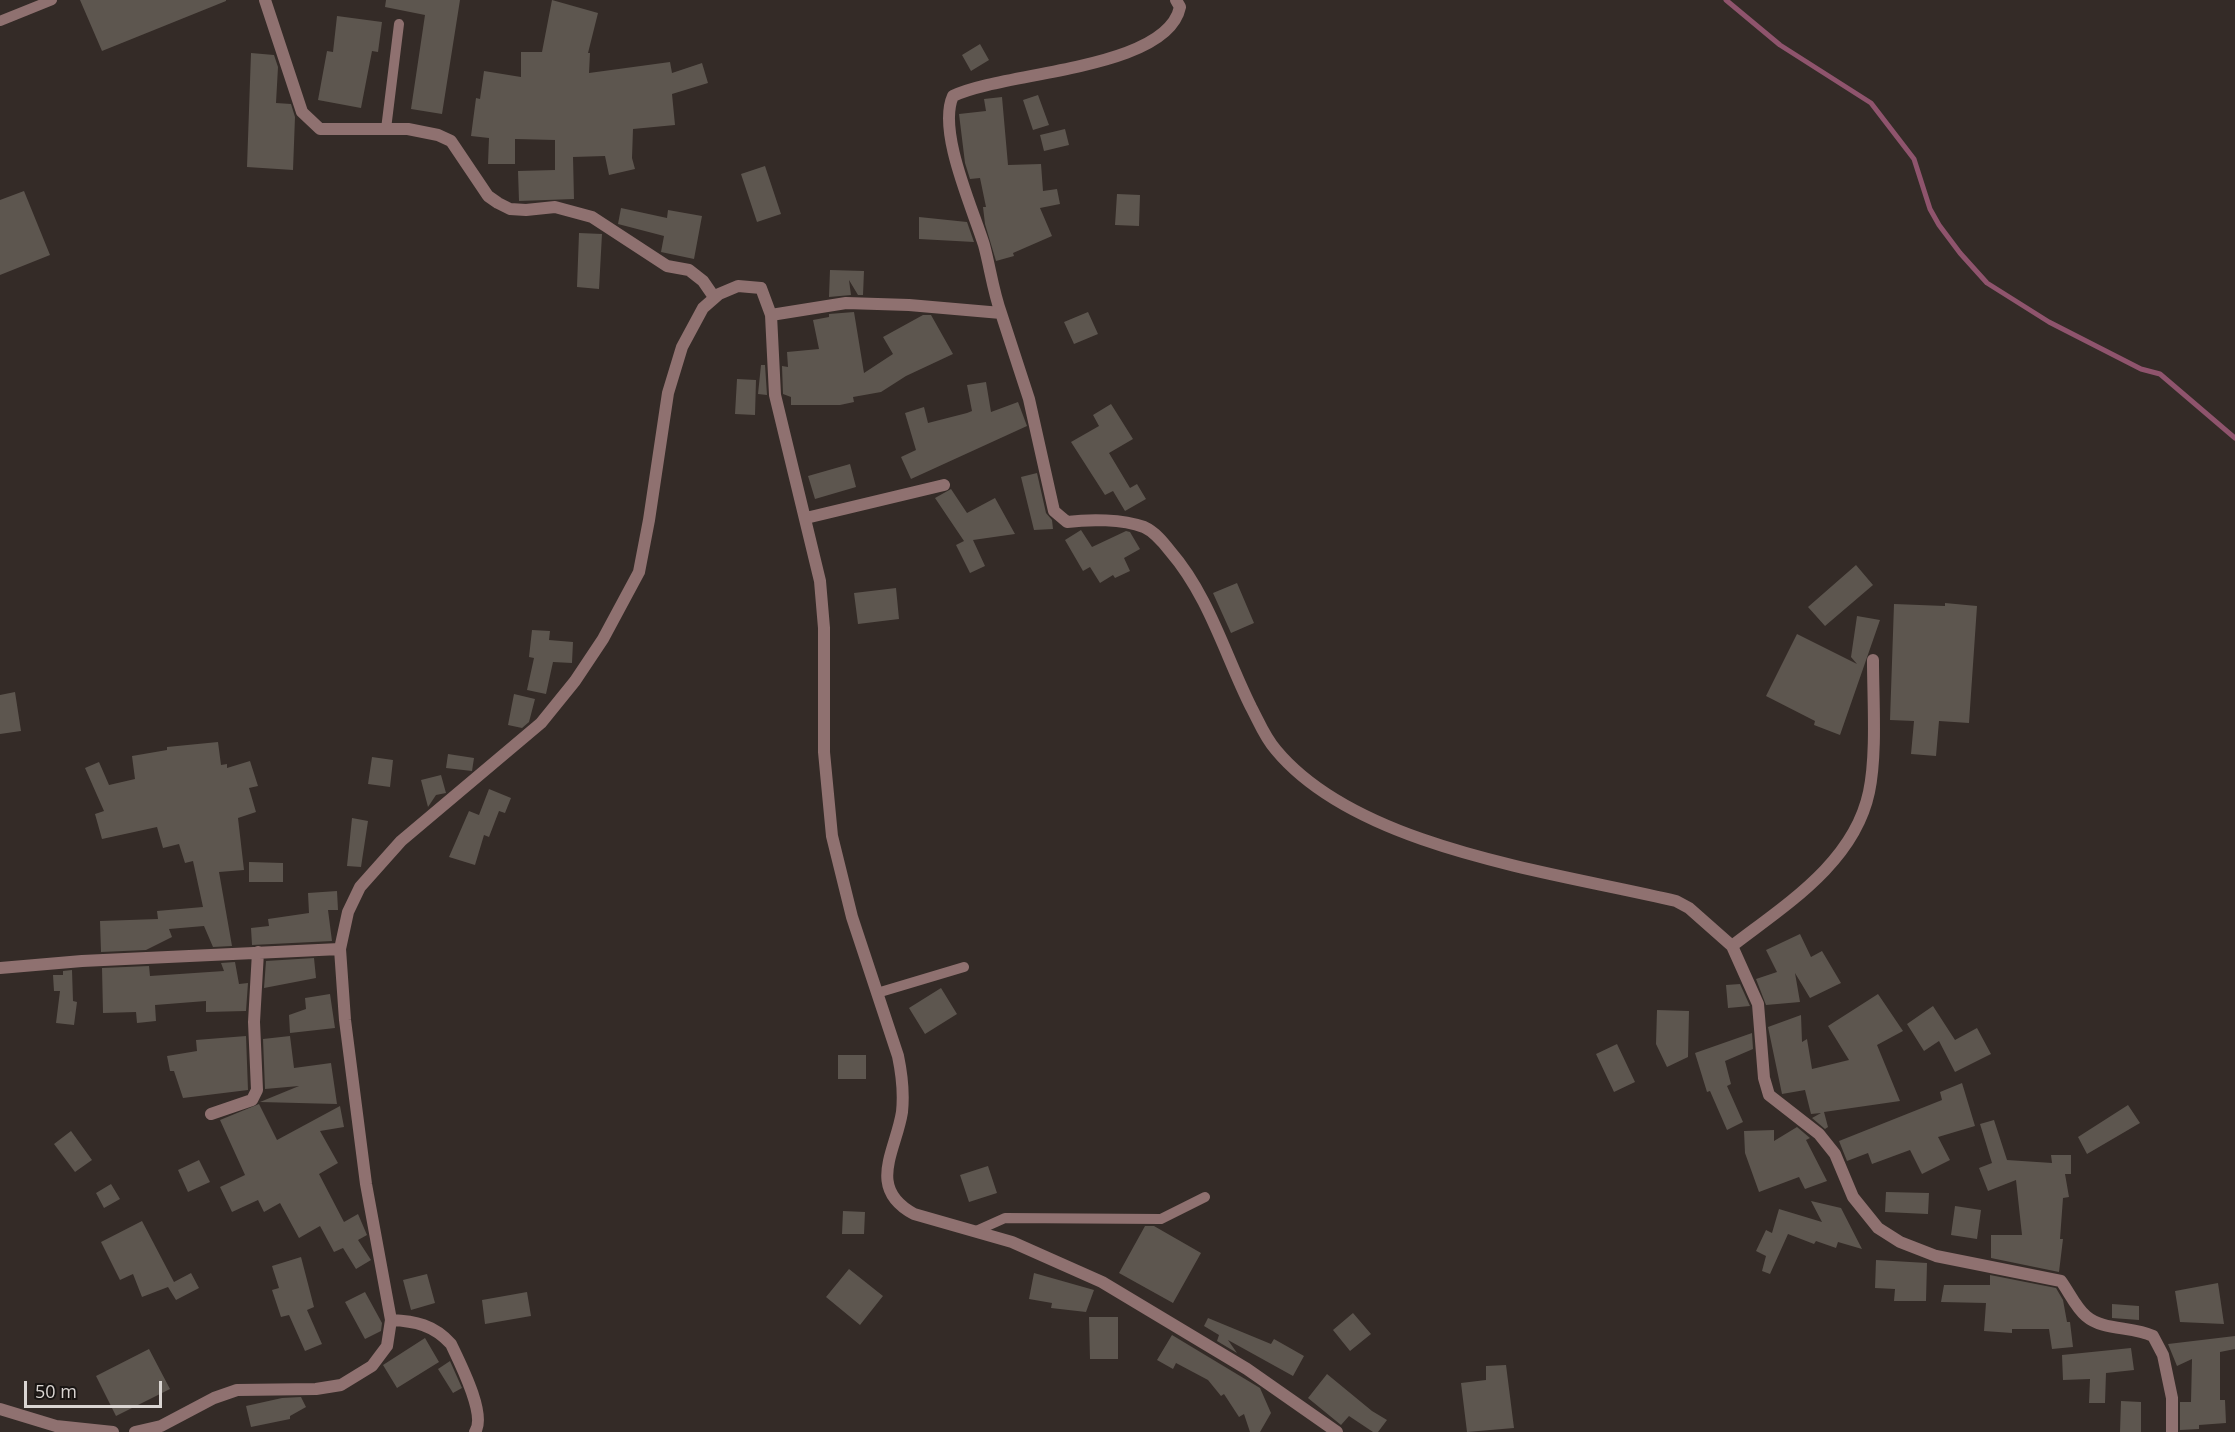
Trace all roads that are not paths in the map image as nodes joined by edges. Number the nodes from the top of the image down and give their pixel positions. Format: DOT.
graph roads {
  1 [pos="52,0"];
  2 [pos="265,0"];
  3 [pos="1176,0"];
  4 [pos="0,21"];
  5 [pos="399,24"];
  6 [pos="387,129"];
  7 [pos="714,297"];
  8 [pos="1001,312"];
  9 [pos="771,315"];
  10 [pos="944,485"];
  11 [pos="806,518"];
  12 [pos="1873,660"];
  13 [pos="1732,946"];
  14 [pos="340,950"];
  15 [pos="258,952"];
  16 [pos="964,967"];
  17 [pos="0,968"];
  18 [pos="876,993"];
  19 [pos="211,1114"];
  20 [pos="1205,1197"];
  21 [pos="976,1231"];
  22 [pos="391,1320"];
  23 [pos="0,1409"];
  24 [pos="113,1432"];
  25 [pos="135,1432"];
  26 [pos="475,1432"];
  27 [pos="1338,1432"];
  28 [pos="2172,1432"];
  1 -- 4 [label="lane"];
  2 -- 6 [label="street"];
  3 -- 8 [label="street"];
  5 -- 6 [label="lane"];
  6 -- 7 [label="street"];
  7 -- 9 [label="street"];
  7 -- 14 [label="street"];
  8 -- 9 [label="street"];
  8 -- 13 [label="street"];
  9 -- 11 [label="street"];
  10 -- 11 [label="street"];
  11 -- 18 [label="street"];
  12 -- 13 [label="street"];
  13 -- 28 [label="street"];
  14 -- 15 [label="street"];
  14 -- 22 [label="street"];
  15 -- 17 [label="street"];
  15 -- 19 [label="street"];
  16 -- 18 [label="lane"];
  18 -- 21 [label="street"];
  20 -- 21 [label="lane"];
  21 -- 27 [label="street"];
  22 -- 25 [label="street"];
  22 -- 26 [label="street"];
  23 -- 24 [label="street"];
}
